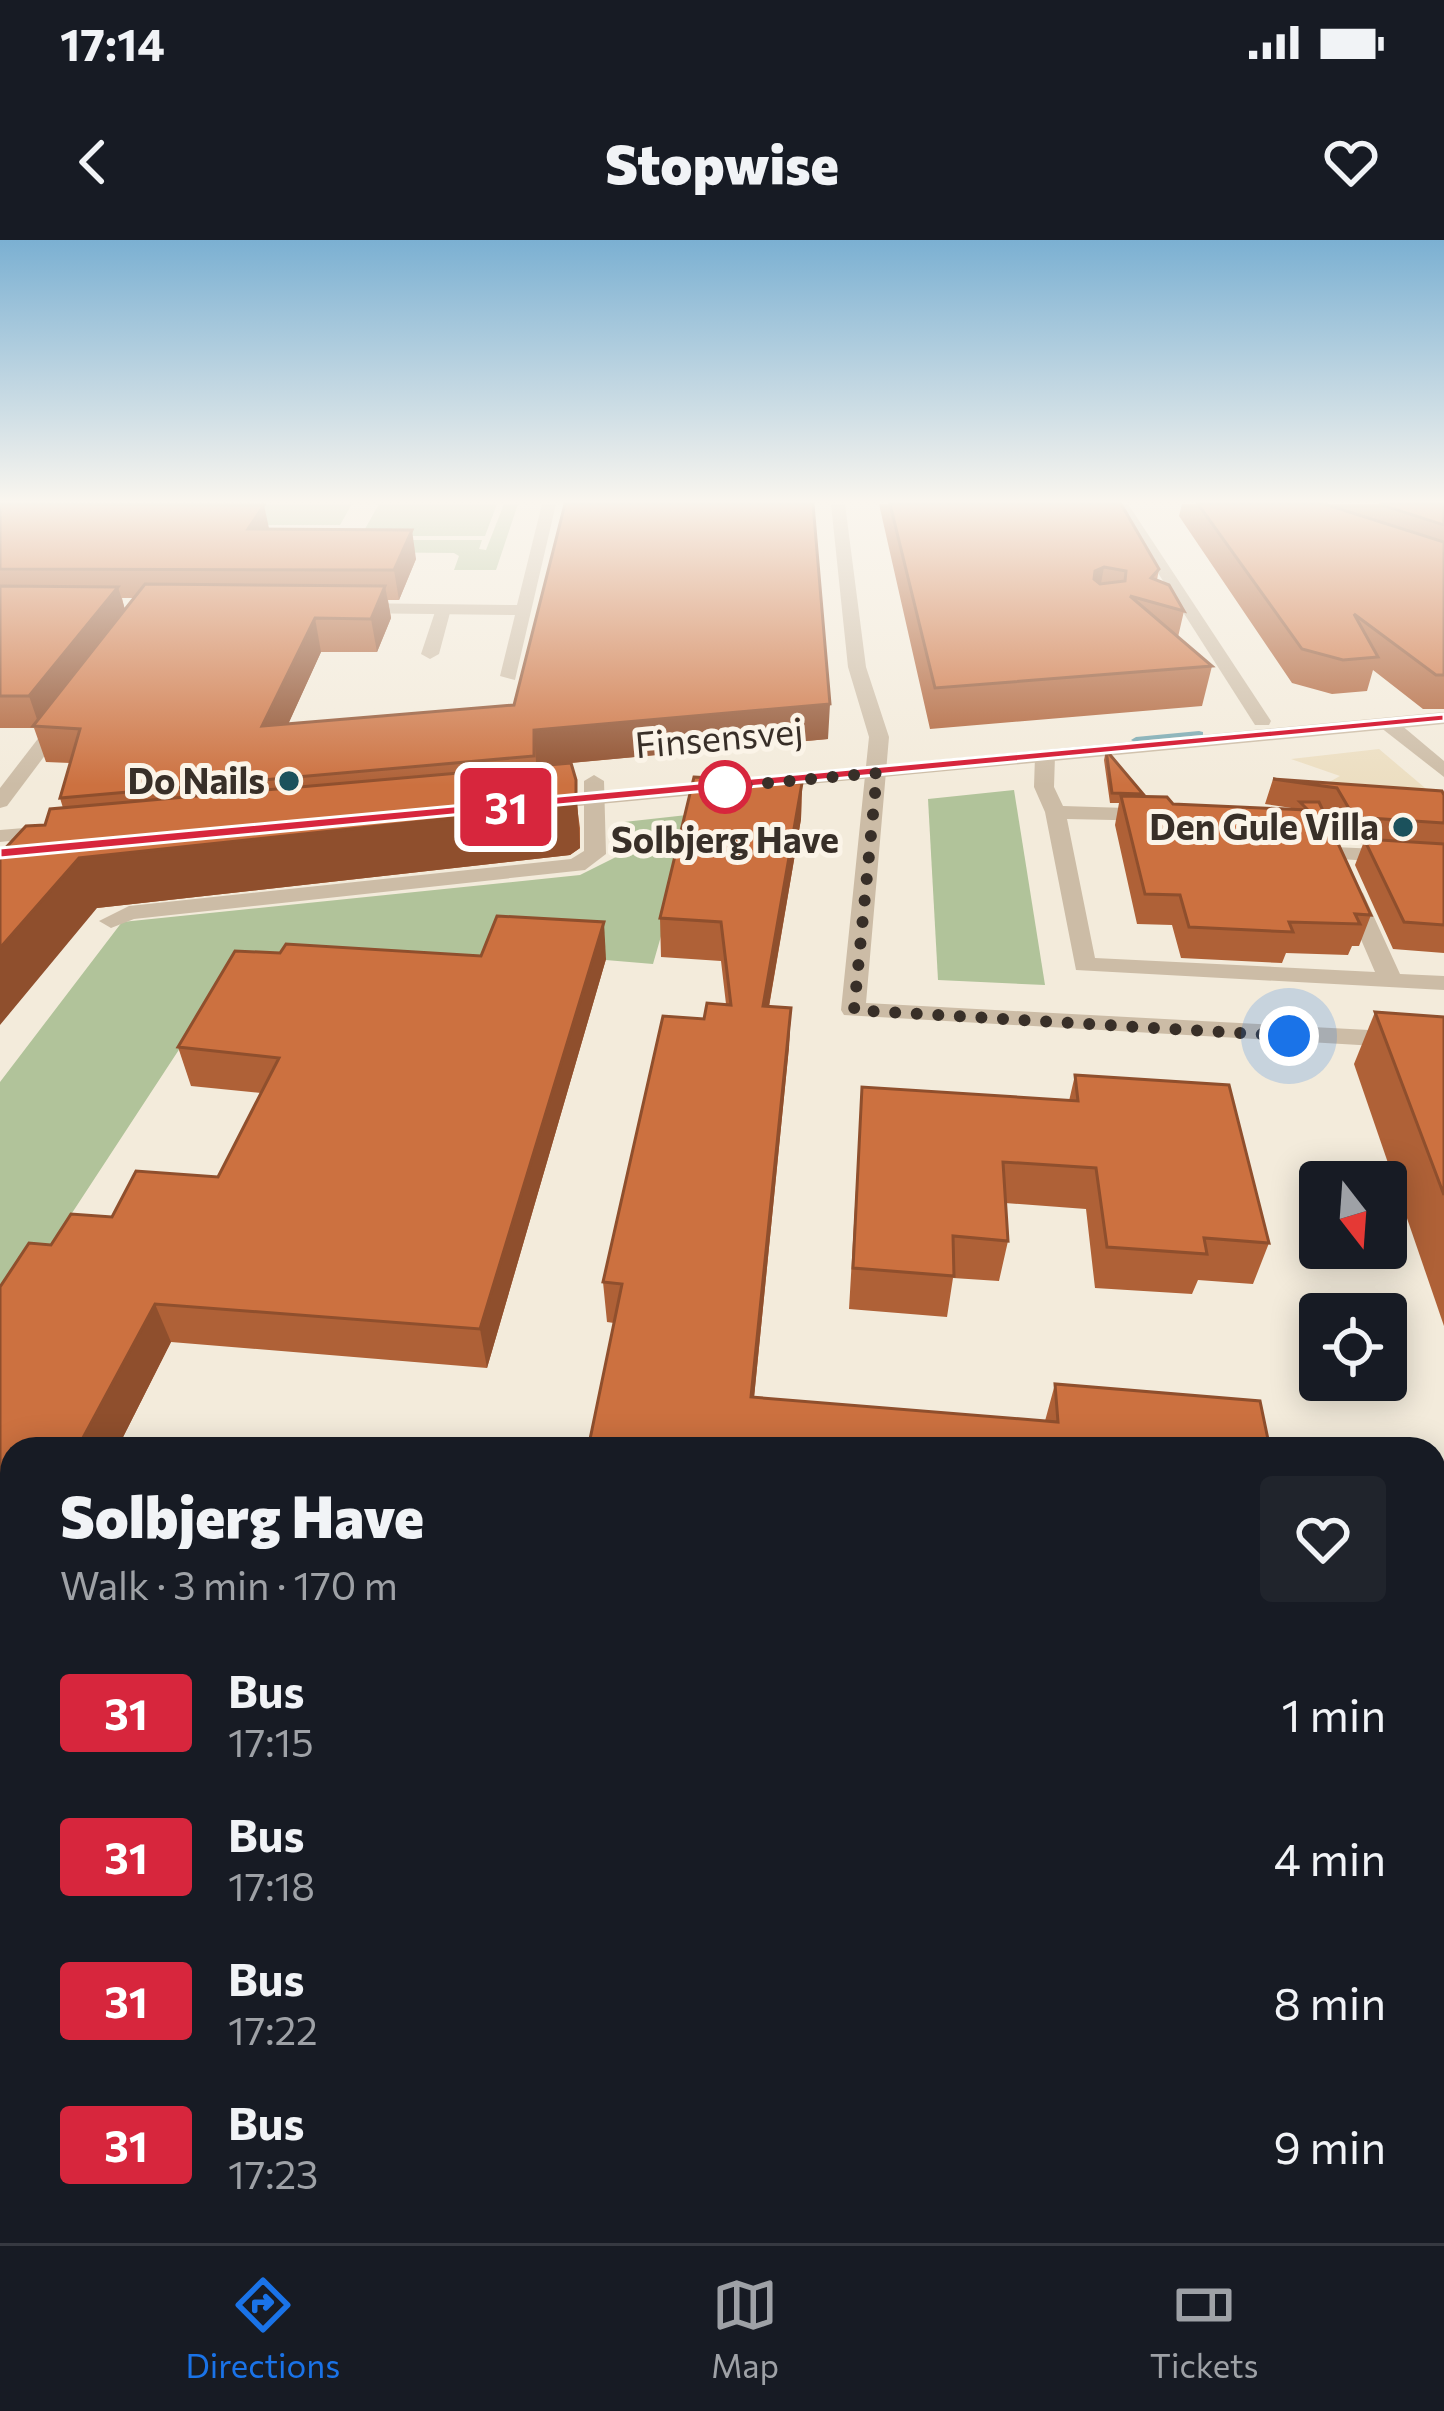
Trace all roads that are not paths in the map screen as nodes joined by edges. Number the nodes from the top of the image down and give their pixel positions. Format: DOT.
graph roads {
  1 [pos="527,597"];
  2 [pos="849,597"];
  3 [pos="1176,597"];
  4 [pos="324,608"];
  5 [pos="443,609"];
  6 [pos="524,610"];
  7 [pos="430,654"];
  8 [pos="509,676"];
  9 [pos="80,696"];
  10 [pos="1444,704"];
  11 [pos="1380,717"];
  12 [pos="1444,718"];
  13 [pos="1262,721"];
  14 [pos="1045,756"];
  15 [pos="878,765"];
  16 [pos="1444,771"];
  17 [pos="524,788"];
  18 [pos="596,790"];
  19 [pos="0,802"];
  20 [pos="505,807"];
  21 [pos="1055,812"];
  22 [pos="1188,817"];
  23 [pos="4,852"];
  24 [pos="1444,859"];
  25 [pos="111,921"];
  26 [pos="1391,980"];
  27 [pos="1444,983"];
  28 [pos="1444,1042"];
  1 -- 6 [label="street"];
  2 -- 15 [label="street"];
  3 -- 13 [label="street"];
  4 -- 5 [label="street"];
  5 -- 6 [label="street"];
  5 -- 7 [label="street"];
  6 -- 8 [label="street"];
  9 -- 19 [label="street"];
  10 -- 11 [label="street, Finsensvej"];
  11 -- 12 [label="street, Finsensvej"];
  11 -- 13 [label="street, Finsensvej"];
  11 -- 14 [label="street, Finsensvej"];
  11 -- 16 [label="street"];
  13 -- 15 [label="street, Finsensvej"];
  14 -- 15 [label="street, Finsensvej"];
  14 -- 21 [label="street"];
  15 -- 18 [label="street, Finsensvej"];
  15 -- 28 [label="street"];
  17 -- 18 [label="street, Finsensvej"];
  18 -- 20 [label="street, Finsensvej"];
  18 -- 25 [label="street"];
  21 -- 22 [label="street"];
  21 -- 26 [label="street"];
  23 -- 23 [label="street"];
  24 -- 26 [label="street"];
  26 -- 27 [label="street"];
}
